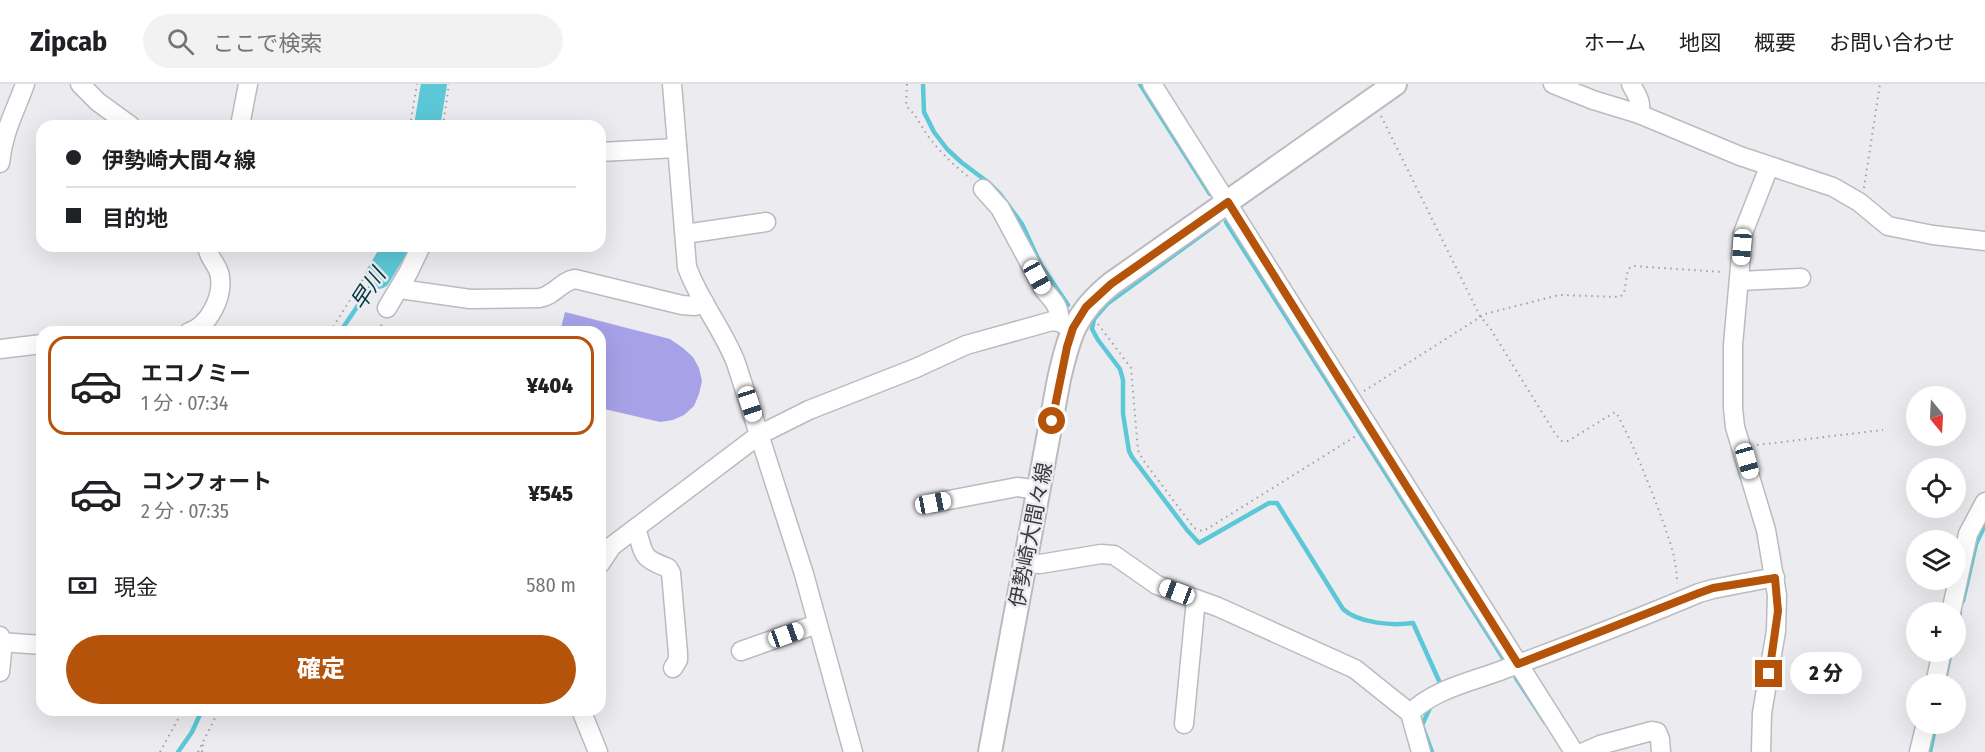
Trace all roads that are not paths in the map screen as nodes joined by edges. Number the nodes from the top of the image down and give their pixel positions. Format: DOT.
graph roads {
  1 [pos="25,84"];
  2 [pos="80,84"];
  3 [pos="248,84"];
  4 [pos="672,84"];
  5 [pos="1152,84"];
  6 [pos="1395,84"];
  7 [pos="1553,84"];
  8 [pos="1631,84"];
  9 [pos="1639,114"];
  10 [pos="123,120"];
  11 [pos="241,120"];
  12 [pos="677,148"];
  13 [pos="606,152"];
  14 [pos="0,163"];
  15 [pos="1769,167"];
  16 [pos="983,189"];
  17 [pos="1228,202"];
  18 [pos="766,222"];
  19 [pos="685,234"];
  20 [pos="1985,241"];
  21 [pos="207,252"];
  22 [pos="418,252"];
  23 [pos="1740,277"];
  24 [pos="1801,279"];
  25 [pos="400,287"];
  26 [pos="704,302"];
  27 [pos="387,308"];
  28 [pos="1066,325"];
  29 [pos="201,326"];
  30 [pos="36,345"];
  31 [pos="0,350"];
  32 [pos="759,435"];
  33 [pos="1040,490"];
  34 [pos="1985,502"];
  35 [pos="933,503"];
  36 [pos="636,528"];
  37 [pos="606,555"];
  38 [pos="1026,564"];
  39 [pos="1775,578"];
  40 [pos="1196,599"];
  41 [pos="1953,602"];
  42 [pos="817,624"];
  43 [pos="0,640"];
  44 [pos="36,644"];
  45 [pos="741,651"];
  46 [pos="1518,664"];
  47 [pos="674,668"];
  48 [pos="0,672"];
  49 [pos="1410,713"];
  50 [pos="583,716"];
  51 [pos="1184,724"];
  52 [pos="1923,734"];
  53 [pos="598,752"];
  54 [pos="853,752"];
  55 [pos="990,752"];
  56 [pos="1421,752"];
  57 [pos="1574,752"];
  58 [pos="1584,752"];
  59 [pos="1661,752"];
  60 [pos="1761,752"];
  61 [pos="1919,752"];
  1 -- 14 [label="street"];
  2 -- 10 [label="street"];
  3 -- 11 [label="street"];
  4 -- 12 [label="street"];
  5 -- 17 [label="street"];
  6 -- 17 [label="main road, 伊勢崎大間々線"];
  7 -- 9 [label="street"];
  8 -- 9 [label="street"];
  9 -- 15 [label="street"];
  12 -- 13 [label="street"];
  12 -- 19 [label="street"];
  15 -- 20 [label="street"];
  15 -- 23 [label="street"];
  16 -- 28 [label="street"];
  17 -- 28 [label="main road, 伊勢崎大間々線"];
  17 -- 46 [label="street"];
  18 -- 19 [label="street"];
  19 -- 26 [label="street"];
  21 -- 29 [label="street"];
  22 -- 25 [label="street"];
  23 -- 24 [label="street"];
  23 -- 39 [label="street"];
  25 -- 26 [label="street"];
  25 -- 27 [label="street"];
  26 -- 32 [label="street"];
  28 -- 32 [label="street"];
  28 -- 33 [label="main road, 伊勢崎大間々線"];
  30 -- 31 [label="street"];
  32 -- 36 [label="street"];
  32 -- 42 [label="street"];
  33 -- 35 [label="street"];
  33 -- 38 [label="main road, 伊勢崎大間々線"];
  34 -- 41 [label="street"];
  36 -- 37 [label="street"];
  36 -- 47 [label="street"];
  38 -- 40 [label="street"];
  38 -- 55 [label="main road, 伊勢崎大間々線"];
  39 -- 46 [label="street"];
  39 -- 60 [label="street"];
  40 -- 49 [label="street"];
  40 -- 51 [label="street"];
  42 -- 45 [label="street"];
  42 -- 54 [label="street"];
  43 -- 44 [label="street"];
  43 -- 48 [label="street"];
  46 -- 49 [label="street"];
  46 -- 57 [label="street"];
  49 -- 56 [label="street"];
  50 -- 53 [label="street"];
  52 -- 61 [label="street"];
  58 -- 59 [label="street"];
}
